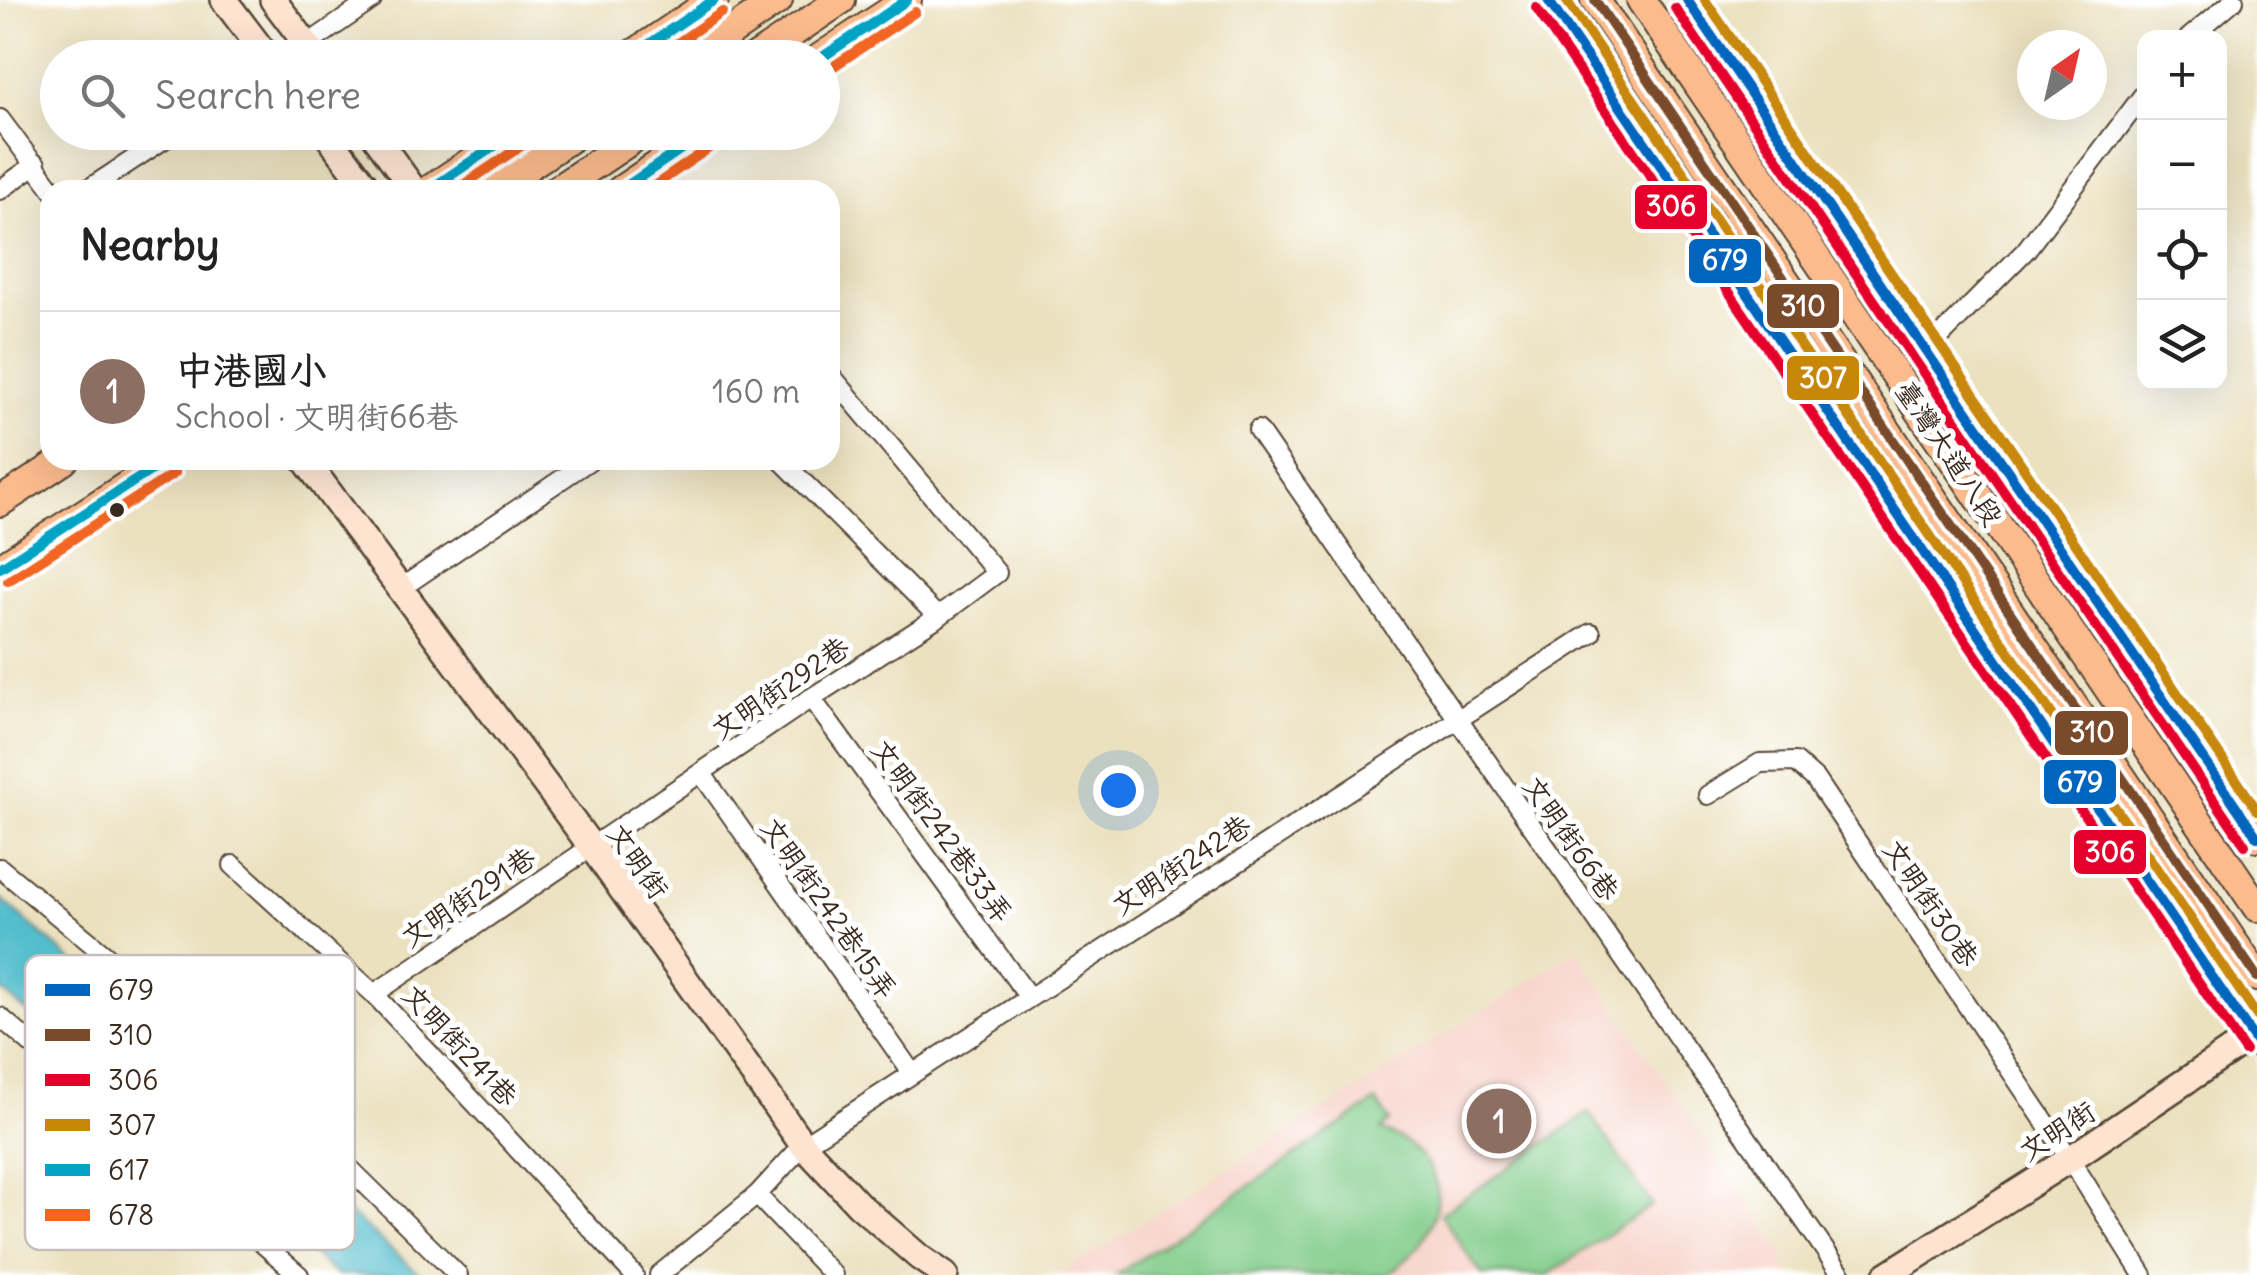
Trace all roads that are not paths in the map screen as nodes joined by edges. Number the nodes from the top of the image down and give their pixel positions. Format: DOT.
graph roads {
  1 [pos="224,0"];
  2 [pos="273,0"];
  3 [pos="372,0"];
  4 [pos="714,0"];
  5 [pos="778,0"];
  6 [pos="841,0"];
  7 [pos="907,0"];
  8 [pos="1548,0"];
  9 [pos="1595,0"];
  10 [pos="1641,0"];
  11 [pos="1687,0"];
  12 [pos="2234,0"];
  13 [pos="2199,30"];
  14 [pos="254,40"];
  15 [pos="296,40"];
  16 [pos="321,40"];
  17 [pos="655,40"];
  18 [pos="719,40"];
  19 [pos="782,40"];
  20 [pos="840,45"];
  21 [pos="2137,103"];
  22 [pos="0,119"];
  23 [pos="147,150"];
  24 [pos="339,150"];
  25 [pos="385,150"];
  26 [pos="489,150"];
  27 [pos="553,150"];
  28 [pos="616,150"];
  29 [pos="680,150"];
  30 [pos="36,164"];
  31 [pos="46,180"];
  32 [pos="101,180"];
  33 [pos="362,180"];
  34 [pos="407,180"];
  35 [pos="444,180"];
  36 [pos="508,180"];
  37 [pos="572,180"];
  38 [pos="635,180"];
  39 [pos="0,190"];
  40 [pos="1926,351"];
  41 [pos="840,386"];
  42 [pos="1258,430"];
  43 [pos="49,470"];
  44 [pos="152,470"];
  45 [pos="312,470"];
  46 [pos="575,470"];
  47 [pos="791,470"];
  48 [pos="0,502"];
  49 [pos="0,568"];
  50 [pos="401,588"];
  51 [pos="938,617"];
  52 [pos="1591,633"];
  53 [pos="812,698"];
  54 [pos="1456,720"];
  55 [pos="702,774"];
  56 [pos="1708,795"];
  57 [pos="2257,837"];
  58 [pos="592,846"];
  59 [pos="233,866"];
  60 [pos="0,868"];
  61 [pos="2257,907"];
  62 [pos="105,955"];
  63 [pos="331,955"];
  64 [pos="2257,976"];
  65 [pos="355,977"];
  66 [pos="374,994"];
  67 [pos="1028,996"];
  68 [pos="0,1017"];
  69 [pos="25,1039"];
  70 [pos="2255,1040"];
  71 [pos="912,1073"];
  72 [pos="803,1145"];
  73 [pos="2070,1159"];
  74 [pos="355,1174"];
  75 [pos="756,1195"];
  76 [pos="270,1250"];
  77 [pos="299,1275"];
  78 [pos="458,1275"];
  79 [pos="634,1275"];
  80 [pos="660,1275"];
  81 [pos="833,1275"];
  82 [pos="945,1275"];
  83 [pos="1842,1275"];
  84 [pos="1887,1275"];
  85 [pos="2144,1275"];
  1 -- 14 [label="street"];
  2 -- 15 [label="street"];
  3 -- 16 [label="street"];
  4 -- 17 [label="main road"];
  5 -- 18 [label="main road"];
  6 -- 19 [label="main road"];
  7 -- 20 [label="main road"];
  8 -- 70 [label="main road"];
  9 -- 64 [label="main road, 臺灣大道八段"];
  10 -- 61 [label="main road, 臺灣大道八段"];
  11 -- 40 [label="main road, 臺灣大道八段"];
  12 -- 13 [label="street"];
  21 -- 40 [label="street"];
  22 -- 30 [label="street"];
  23 -- 32 [label="street"];
  24 -- 33 [label="street"];
  25 -- 34 [label="street"];
  26 -- 35 [label="main road"];
  27 -- 36 [label="main road"];
  28 -- 37 [label="main road"];
  29 -- 38 [label="main road"];
  30 -- 31 [label="street"];
  30 -- 39 [label="street"];
  40 -- 57 [label="main road, 臺灣大道八段"];
  41 -- 51 [label="street, 文明街292巷"];
  42 -- 54 [label="street, 文明街66巷"];
  43 -- 48 [label="main road"];
  44 -- 49 [label="main road"];
  45 -- 50 [label="street, 文明街"];
  46 -- 50 [label="street"];
  47 -- 51 [label="street"];
  50 -- 58 [label="street, 文明街"];
  51 -- 53 [label="street, 文明街292巷"];
  52 -- 54 [label="street, 文明街242巷"];
  53 -- 55 [label="street, 文明街292巷"];
  53 -- 67 [label="street, 文明街242巷33弄"];
  54 -- 67 [label="street, 文明街242巷"];
  54 -- 83 [label="street, 文明街66巷"];
  55 -- 58 [label="street, 文明街292巷"];
  55 -- 71 [label="street, 文明街242巷15弄"];
  56 -- 73 [label="street, 文明街30巷"];
  58 -- 66 [label="street, 文明街291巷"];
  58 -- 72 [label="street, 文明街"];
  59 -- 63 [label="street, 文明街241巷"];
  60 -- 62 [label="street"];
  65 -- 66 [label="street, 文明街241巷"];
  66 -- 79 [label="street, 文明街241巷"];
  67 -- 71 [label="street, 文明街242巷"];
  68 -- 69 [label="street"];
  70 -- 73 [label="street, 文明街"];
  71 -- 72 [label="street, 文明街242巷"];
  72 -- 75 [label="street"];
  72 -- 82 [label="street, 文明街"];
  73 -- 84 [label="street, 文明街"];
  73 -- 85 [label="street, 文明街30巷"];
  74 -- 78 [label="street"];
  75 -- 80 [label="street"];
  75 -- 81 [label="street"];
  76 -- 77 [label="street"];
}
